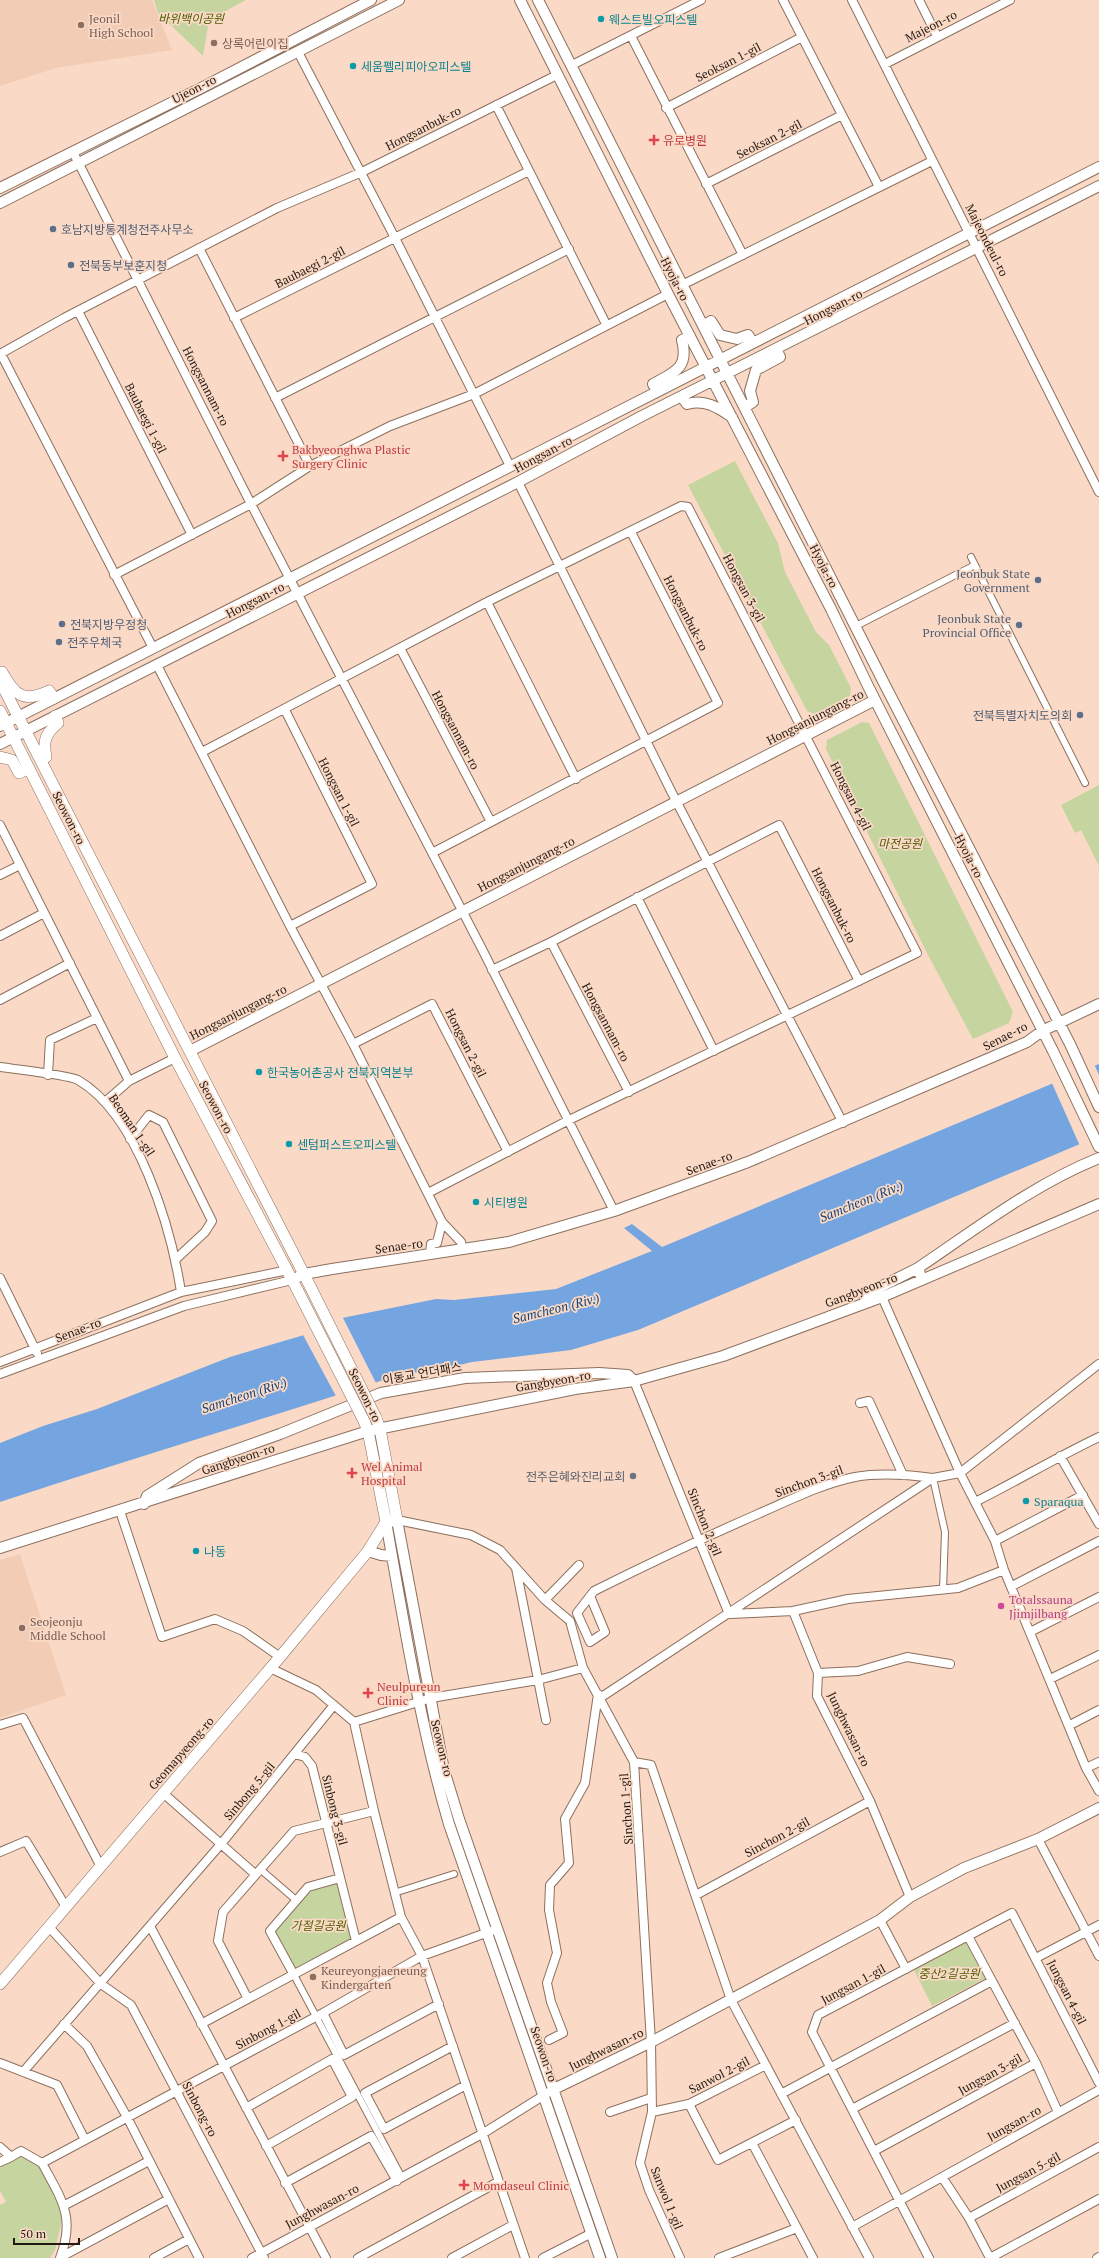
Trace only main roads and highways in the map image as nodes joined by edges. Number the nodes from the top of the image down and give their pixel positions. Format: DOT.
graph roads {
  1 [pos="0,674"];
  2 [pos="0,681"];
  3 [pos="54,698"];
  4 [pos="0,712"];
  5 [pos="55,716"];
  6 [pos="3,724"];
  7 [pos="0,757"];
  8 [pos="41,760"];
  9 [pos="29,768"];
  10 [pos="392,1521"];
  11 [pos="0,1984"];
  1 -- 3 [label="main road"];
  2 -- 8 [label="main road, Seowon-ro"];
  4 -- 6 [label="main road, Seowon-ro"];
  5 -- 8 [label="main road"];
  6 -- 9 [label="main road, Seowon-ro"];
  7 -- 9 [label="main road"];
  8 -- 10 [label="main road, Seowon-ro, bridge"];
  9 -- 10 [label="main road, Seowon-ro, bridge"];
  10 -- 11 [label="main road, Geomapyeong-ro"];
}
